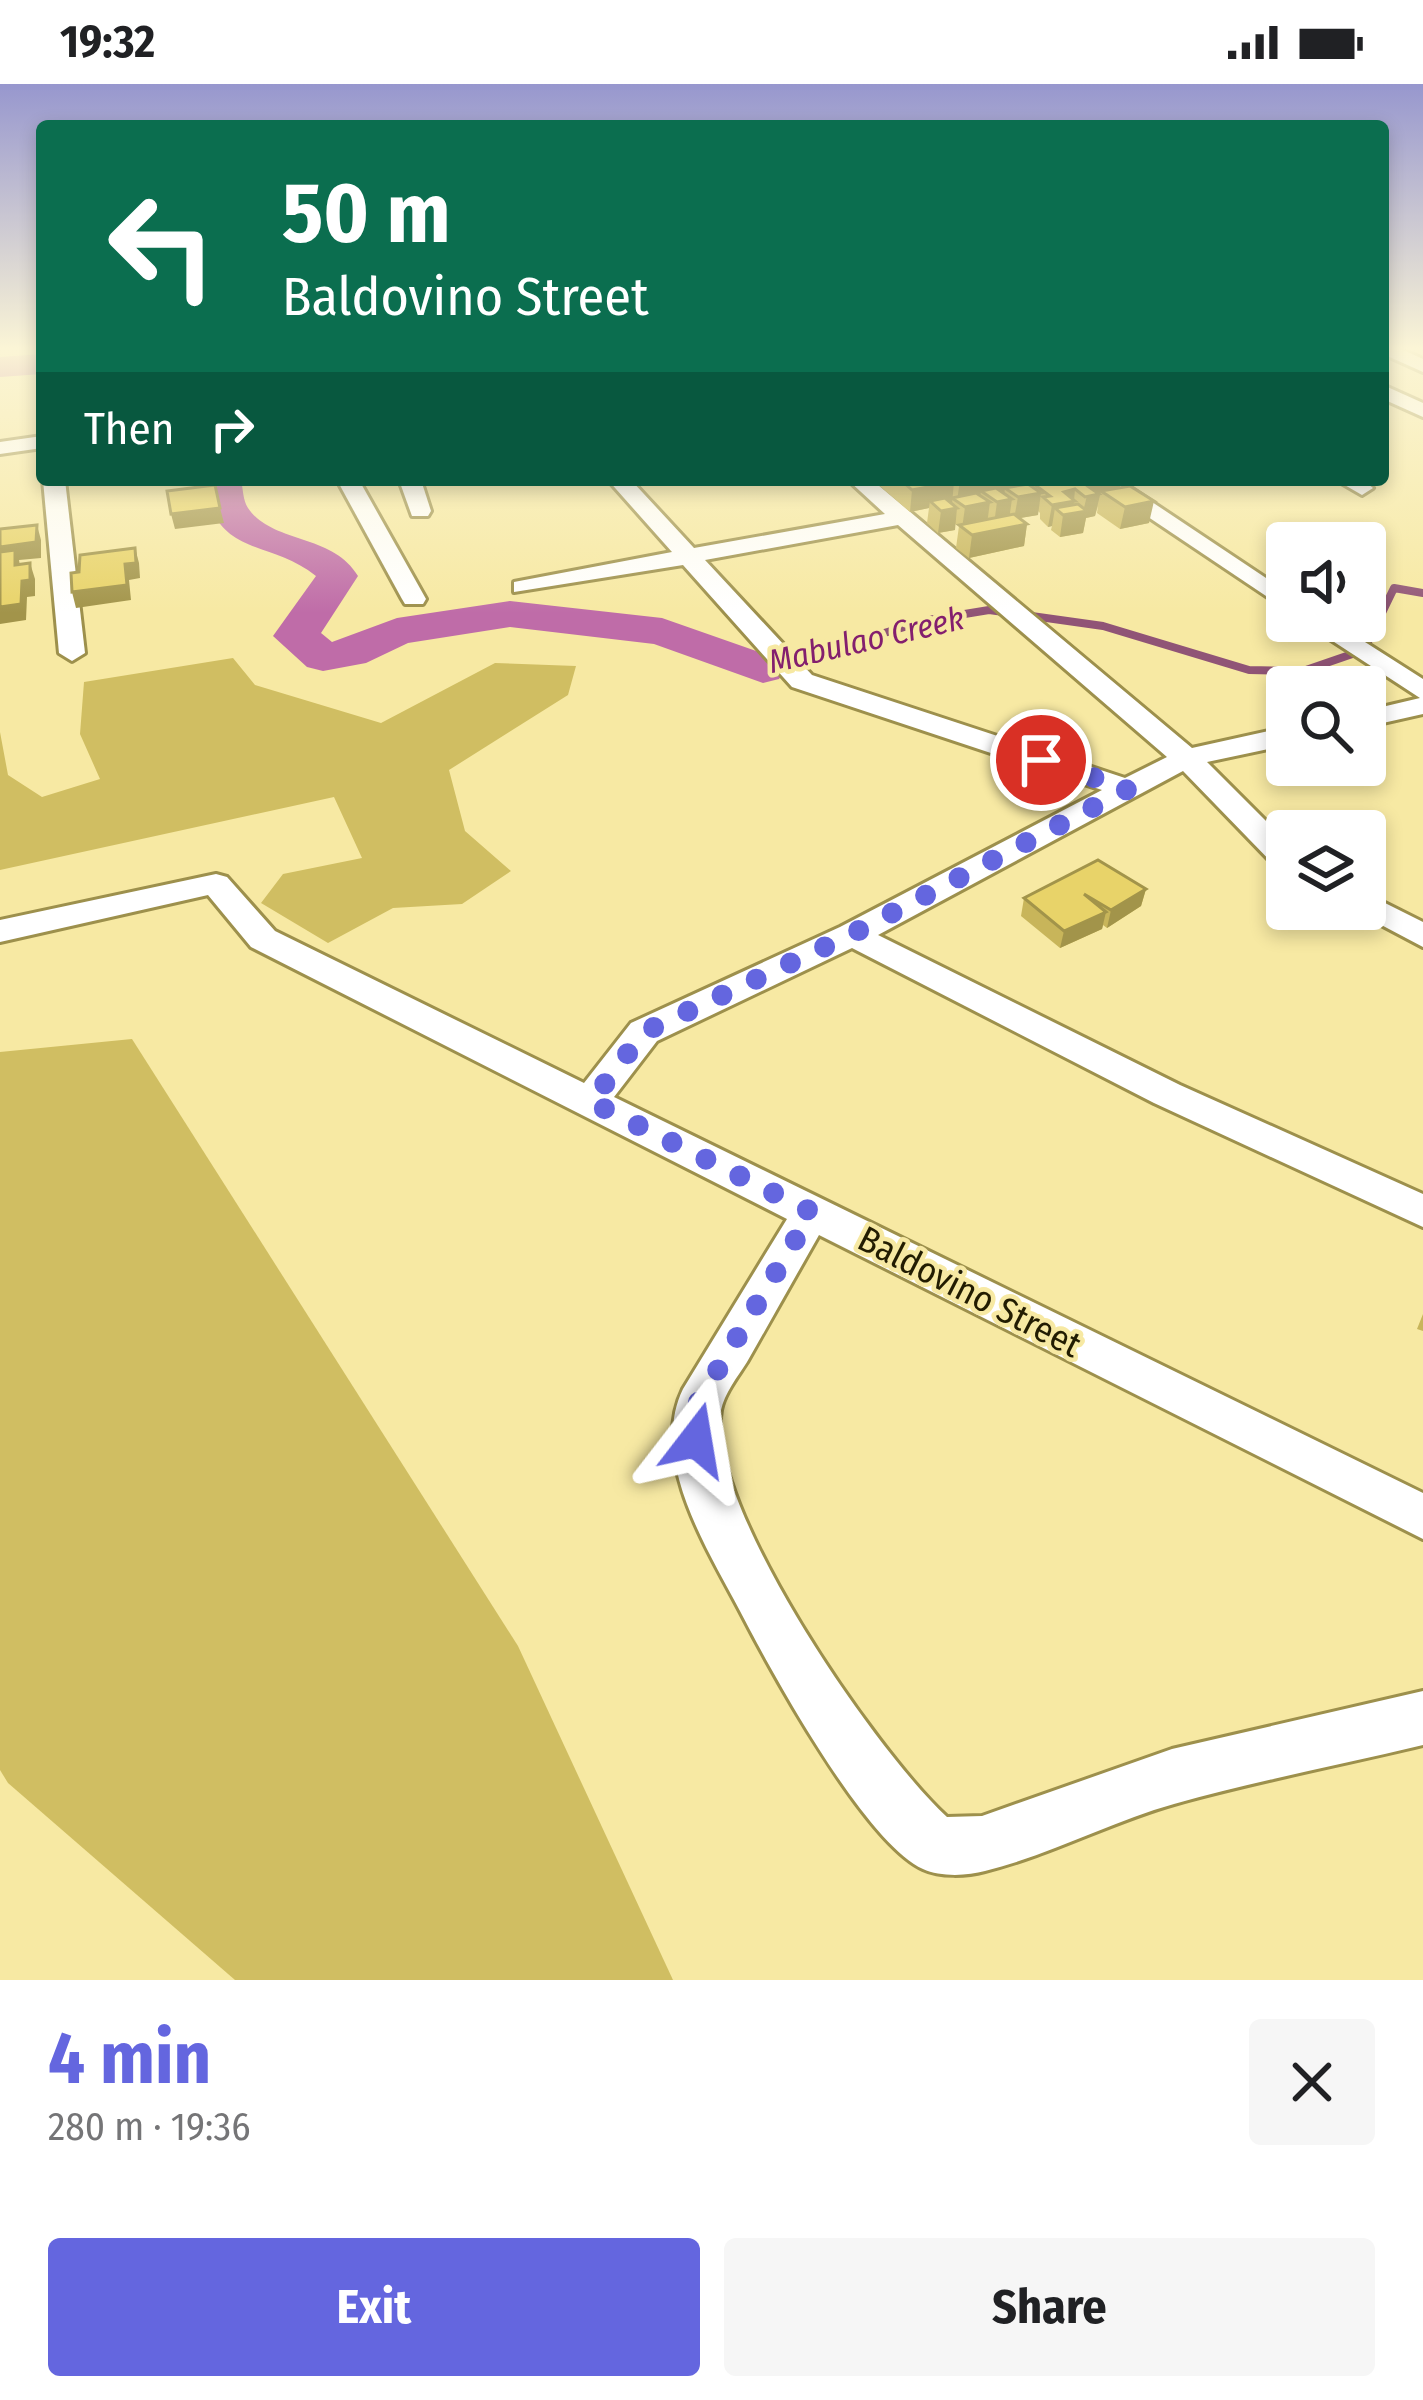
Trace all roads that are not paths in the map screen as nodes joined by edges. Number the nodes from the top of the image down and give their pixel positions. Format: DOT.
graph roads {
  1 [pos="36,443"];
  2 [pos="0,448"];
  3 [pos="56,486"];
  4 [pos="351,486"];
  5 [pos="412,486"];
  6 [pos="625,486"];
  7 [pos="866,486"];
  8 [pos="1113,486"];
  9 [pos="420,511"];
  10 [pos="903,517"];
  11 [pos="690,556"];
  12 [pos="523,587"];
  13 [pos="1266,589"];
  14 [pos="414,599"];
  15 [pos="1347,642"];
  16 [pos="72,653"];
  17 [pos="1423,692"];
  18 [pos="1423,706"];
  19 [pos="1386,714"];
  20 [pos="1266,741"];
  21 [pos="1186,758"];
  22 [pos="1128,789"];
  23 [pos="1266,839"];
  24 [pos="1386,915"];
  25 [pos="0,931"];
  26 [pos="852,934"];
  27 [pos="1423,936"];
  28 [pos="591,1102"];
  29 [pos="1423,1211"];
  30 [pos="812,1212"];
  31 [pos="1423,1517"];
  32 [pos="1423,1718"];
  1 -- 2 [label="street"];
  3 -- 16 [label="street"];
  4 -- 14 [label="street"];
  5 -- 9 [label="street"];
  6 -- 11 [label="street"];
  7 -- 10 [label="street"];
  8 -- 13 [label="street"];
  10 -- 11 [label="street"];
  10 -- 21 [label="street"];
  11 -- 12 [label="street"];
  11 -- 22 [label="street"];
  15 -- 17 [label="street"];
  18 -- 19 [label="street"];
  20 -- 21 [label="street"];
  21 -- 22 [label="street"];
  21 -- 23 [label="street"];
  22 -- 26 [label="street"];
  24 -- 27 [label="street"];
  25 -- 28 [label="street, Baldovino Street"];
  26 -- 28 [label="street"];
  26 -- 29 [label="street"];
  28 -- 30 [label="street, Baldovino Street"];
  30 -- 31 [label="street, Baldovino Street"];
  30 -- 32 [label="street"];
}
